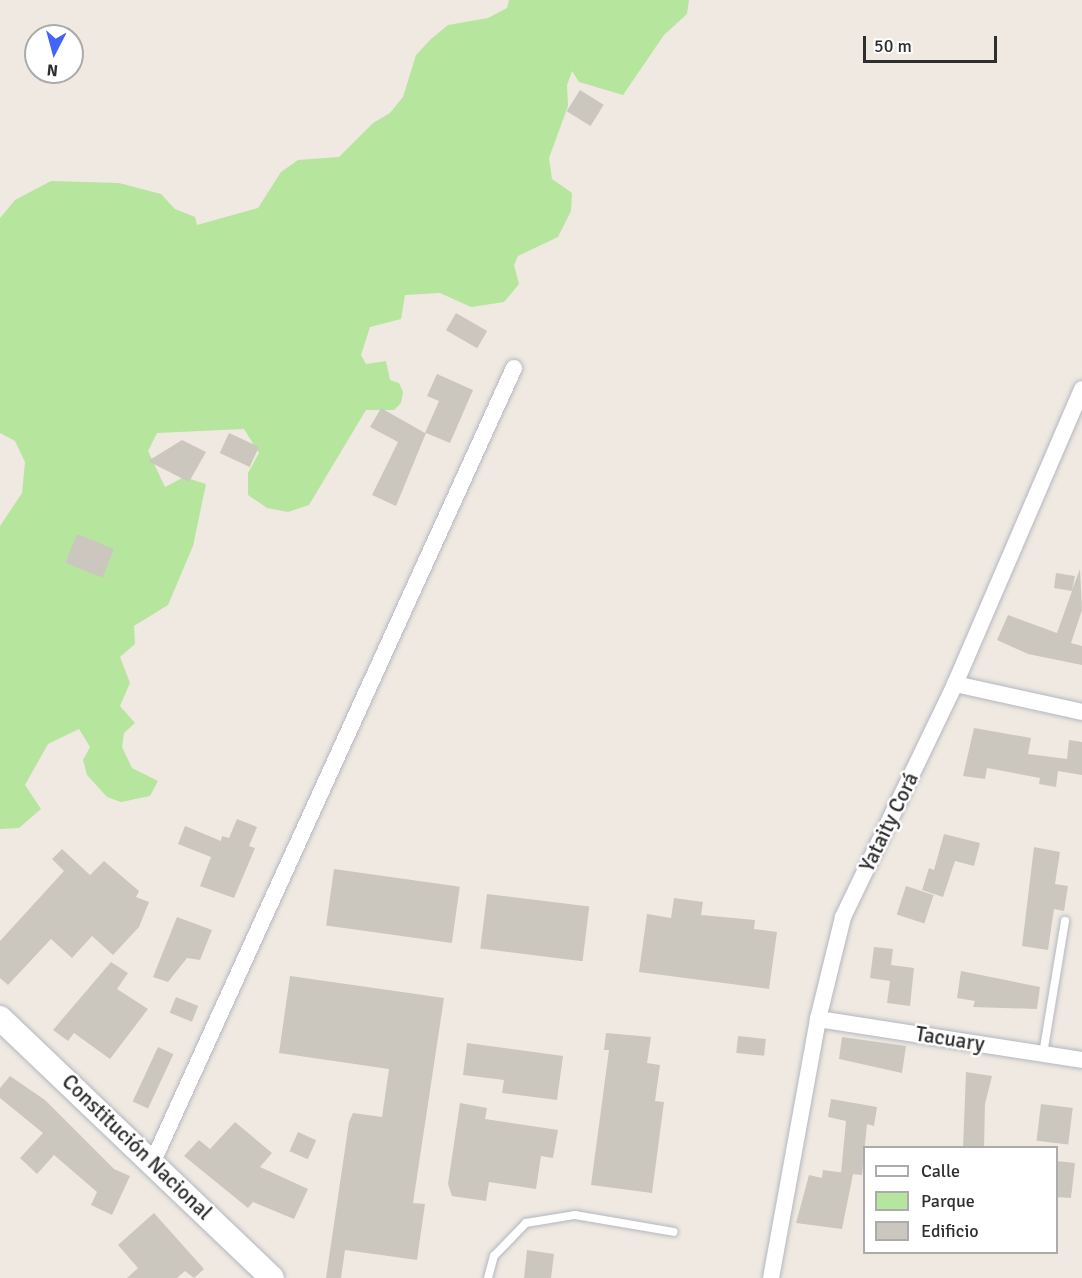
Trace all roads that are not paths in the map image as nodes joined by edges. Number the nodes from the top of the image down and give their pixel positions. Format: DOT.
graph roads {
  1 [pos="514,368"];
  2 [pos="1082,389"];
  3 [pos="955,684"];
  4 [pos="1082,712"];
  5 [pos="1065,921"];
  6 [pos="0,1018"];
  7 [pos="818,1019"];
  8 [pos="1043,1054"];
  9 [pos="1082,1060"];
  10 [pos="154,1159"];
  11 [pos="674,1232"];
  12 [pos="272,1278"];
  13 [pos="488,1278"];
  14 [pos="771,1278"];
  1 -- 10 [label="street"];
  2 -- 3 [label="street, Yataity Corá"];
  3 -- 4 [label="street"];
  3 -- 7 [label="street, Yataity Corá"];
  5 -- 8 [label="lane"];
  6 -- 10 [label="street, Constitución Nacional"];
  7 -- 8 [label="street, Tacuary"];
  7 -- 14 [label="street, Yataity Corá"];
  8 -- 9 [label="street, Tacuary"];
  10 -- 12 [label="street, Constitución Nacional"];
  11 -- 13 [label="lane"];
}
